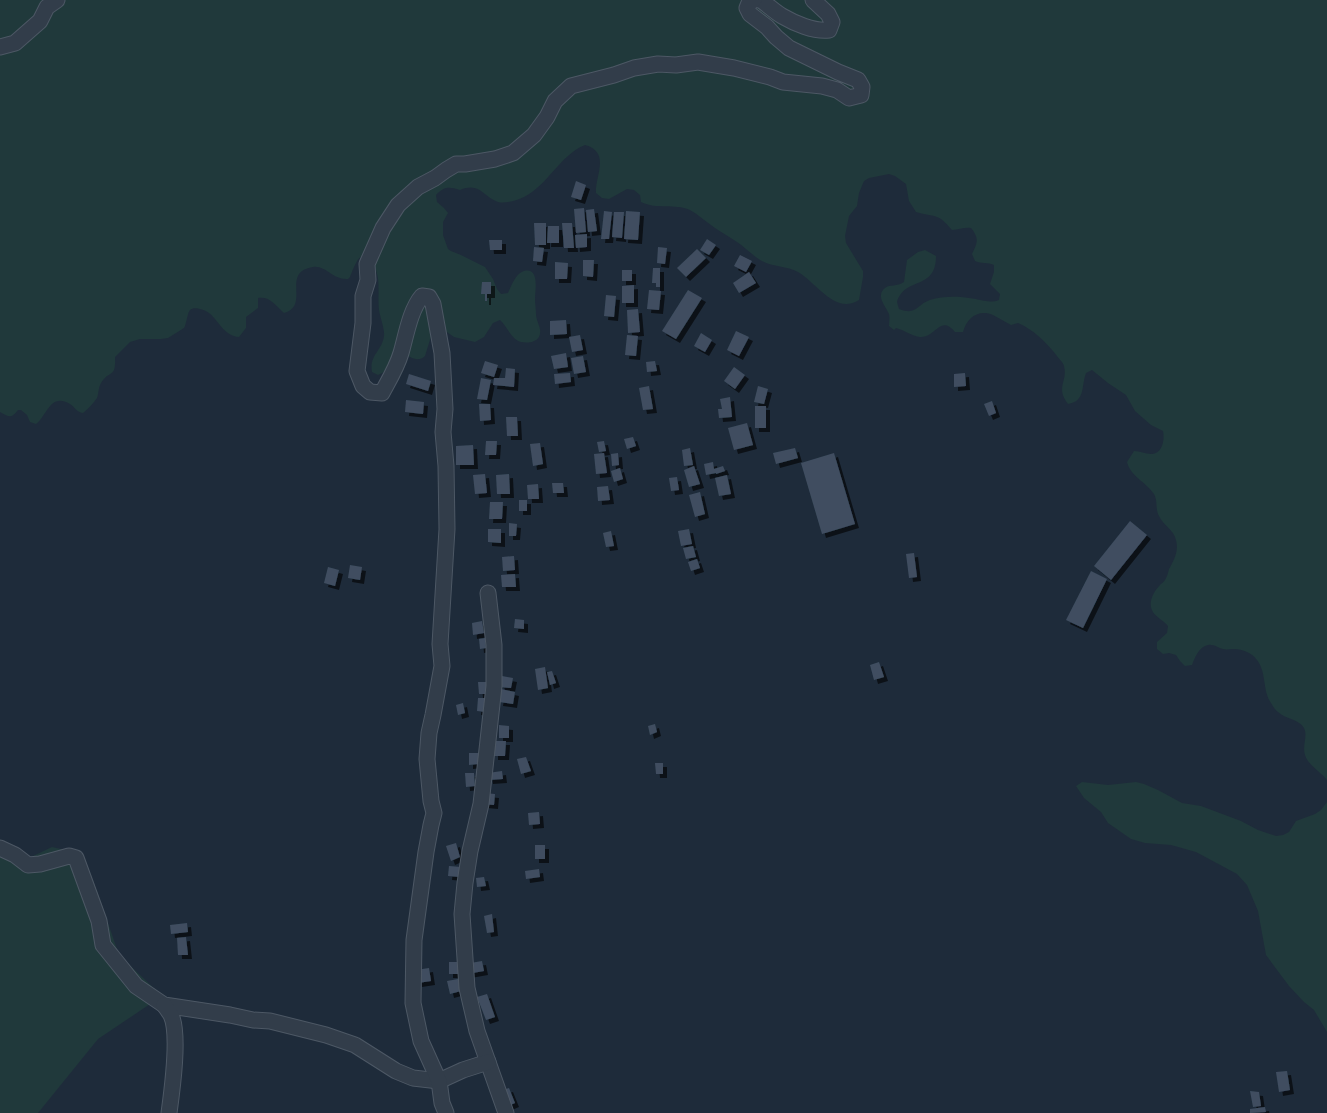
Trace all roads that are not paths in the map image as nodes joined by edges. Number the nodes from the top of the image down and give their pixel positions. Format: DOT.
graph roads {
  1 [pos="57,0"];
  2 [pos="754,0"];
  3 [pos="759,0"];
  4 [pos="813,0"];
  5 [pos="0,47"];
  6 [pos="488,593"];
  7 [pos="0,848"];
  8 [pos="164,1006"];
  9 [pos="488,1062"];
  10 [pos="439,1081"];
  11 [pos="169,1113"];
  12 [pos="446,1113"];
  13 [pos="506,1113"];
  1 -- 5 [label="street"];
  2 -- 10 [label="street"];
  3 -- 4 [label="street"];
  6 -- 9 [label="street"];
  7 -- 8 [label="street"];
  8 -- 10 [label="street"];
  8 -- 11 [label="street"];
  9 -- 10 [label="street"];
  9 -- 13 [label="street"];
  10 -- 12 [label="street"];
}
